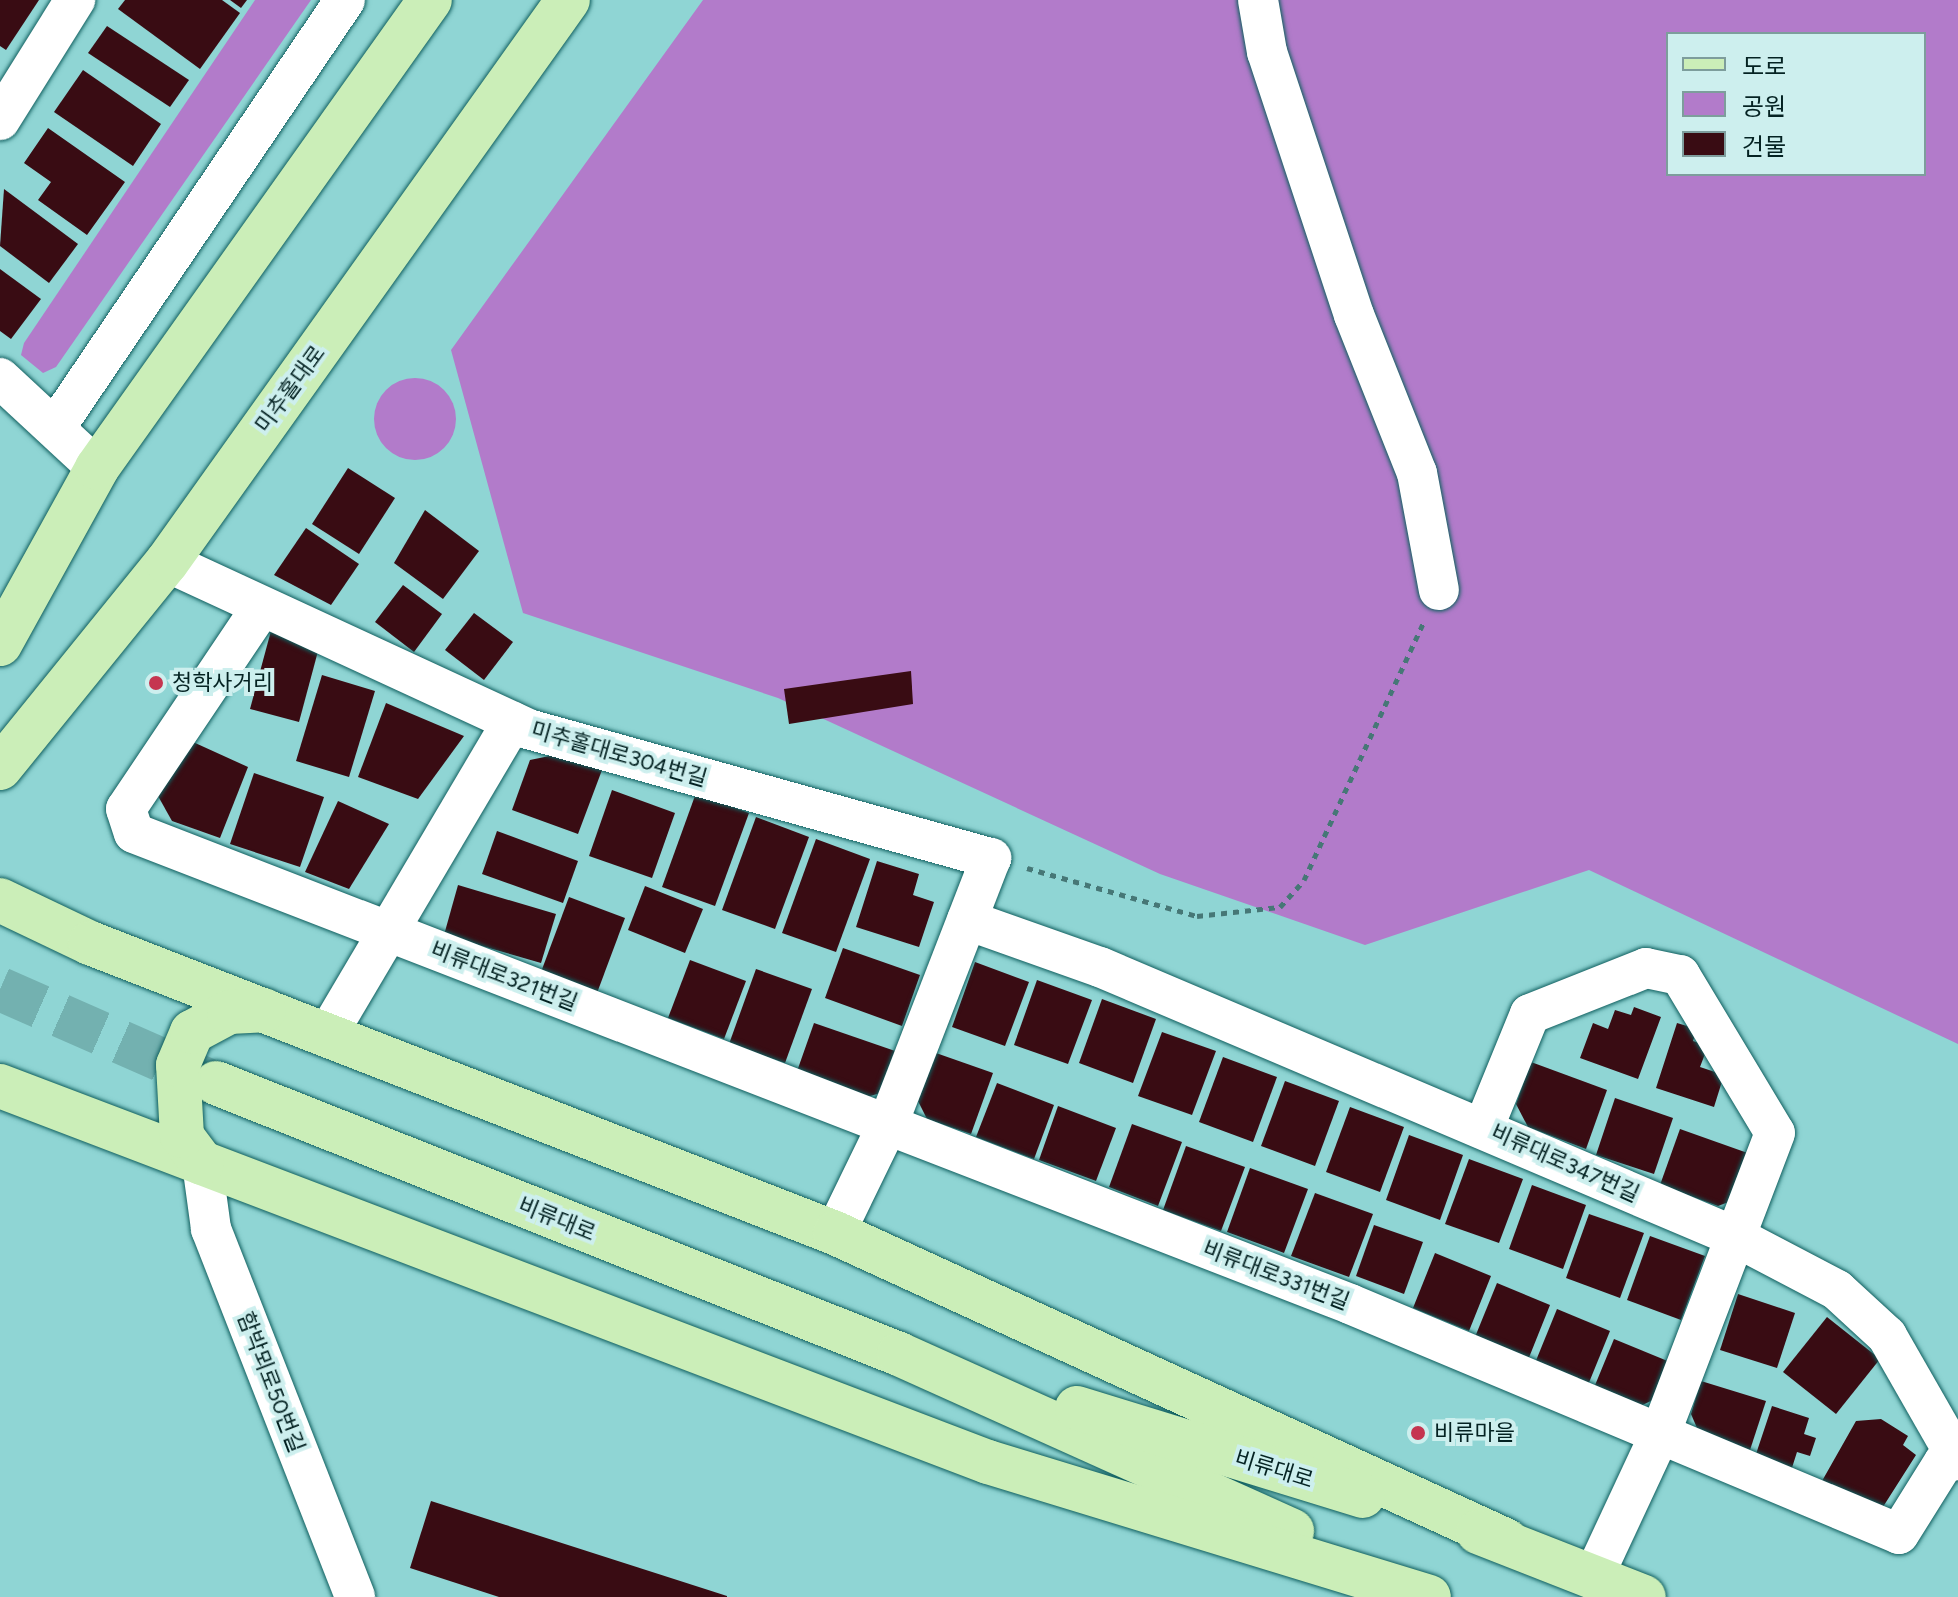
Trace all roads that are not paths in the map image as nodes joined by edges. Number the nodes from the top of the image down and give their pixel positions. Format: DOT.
graph roads {
  1 [pos="75,0"];
  2 [pos="345,0"];
  3 [pos="430,0"];
  4 [pos="568,0"];
  5 [pos="1258,0"];
  6 [pos="0,120"];
  7 [pos="0,378"];
  8 [pos="57,425"];
  9 [pos="97,468"];
  10 [pos="167,562"];
  11 [pos="1439,590"];
  12 [pos="261,608"];
  13 [pos="0,644"];
  14 [pos="512,722"];
  15 [pos="0,768"];
  16 [pos="0,900"];
  17 [pos="967,920"];
  18 [pos="390,932"];
  19 [pos="264,1010"];
  20 [pos="327,1035"];
  21 [pos="216,1083"];
  22 [pos="0,1086"];
  23 [pos="888,1124"];
  24 [pos="1483,1129"];
  25 [pos="202,1163"];
  26 [pos="835,1233"];
  27 [pos="1738,1238"];
  28 [pos="899,1354"];
  29 [pos="1660,1434"];
  30 [pos="1958,1460"];
  31 [pos="1507,1541"];
  32 [pos="1593,1578"];
  33 [pos="355,1597"];
  34 [pos="1429,1597"];
  35 [pos="1439,1597"];
  36 [pos="1644,1597"];
  1 -- 6 [label="street"];
  2 -- 8 [label="street"];
  3 -- 9 [label="main road"];
  4 -- 10 [label="main road, 미추홀대로"];
  5 -- 11 [label="street"];
  7 -- 8 [label="street"];
  8 -- 9 [label="street"];
  9 -- 13 [label="main road"];
  10 -- 12 [label="street, 미추홀대로304번길"];
  10 -- 15 [label="main road, 미추홀대로"];
  12 -- 14 [label="street, 미추홀대로304번길"];
  12 -- 18 [label="street, 비류대로321번길"];
  14 -- 17 [label="street, 미추홀대로304번길"];
  14 -- 18 [label="street"];
  16 -- 19 [label="main road"];
  17 -- 23 [label="street"];
  17 -- 24 [label="street"];
  18 -- 20 [label="street"];
  18 -- 23 [label="street, 비류대로321번길"];
  19 -- 20 [label="main road"];
  19 -- 25 [label="main road"];
  20 -- 26 [label="main road"];
  21 -- 28 [label="main road, 비류대로"];
  22 -- 25 [label="main road"];
  23 -- 26 [label="street"];
  23 -- 29 [label="street, 비류대로331번길"];
  24 -- 27 [label="street, 비류대로347번길"];
  24 -- 27 [label="street, 비류대로347번길"];
  25 -- 33 [label="street, 함박뫼로50번길"];
  25 -- 34 [label="main road"];
  26 -- 31 [label="main road"];
  27 -- 29 [label="street, 비류대로347번길"];
  27 -- 30 [label="street, 비류대로347번길"];
  28 -- 31 [label="main road, 비류대로"];
  28 -- 35 [label="main road, 비류대로"];
  29 -- 30 [label="street, 비류대로347번길"];
  29 -- 32 [label="street, 비류대로347번길"];
  31 -- 32 [label="main road, 비류대로"];
  32 -- 36 [label="main road, 비류대로"];
}
